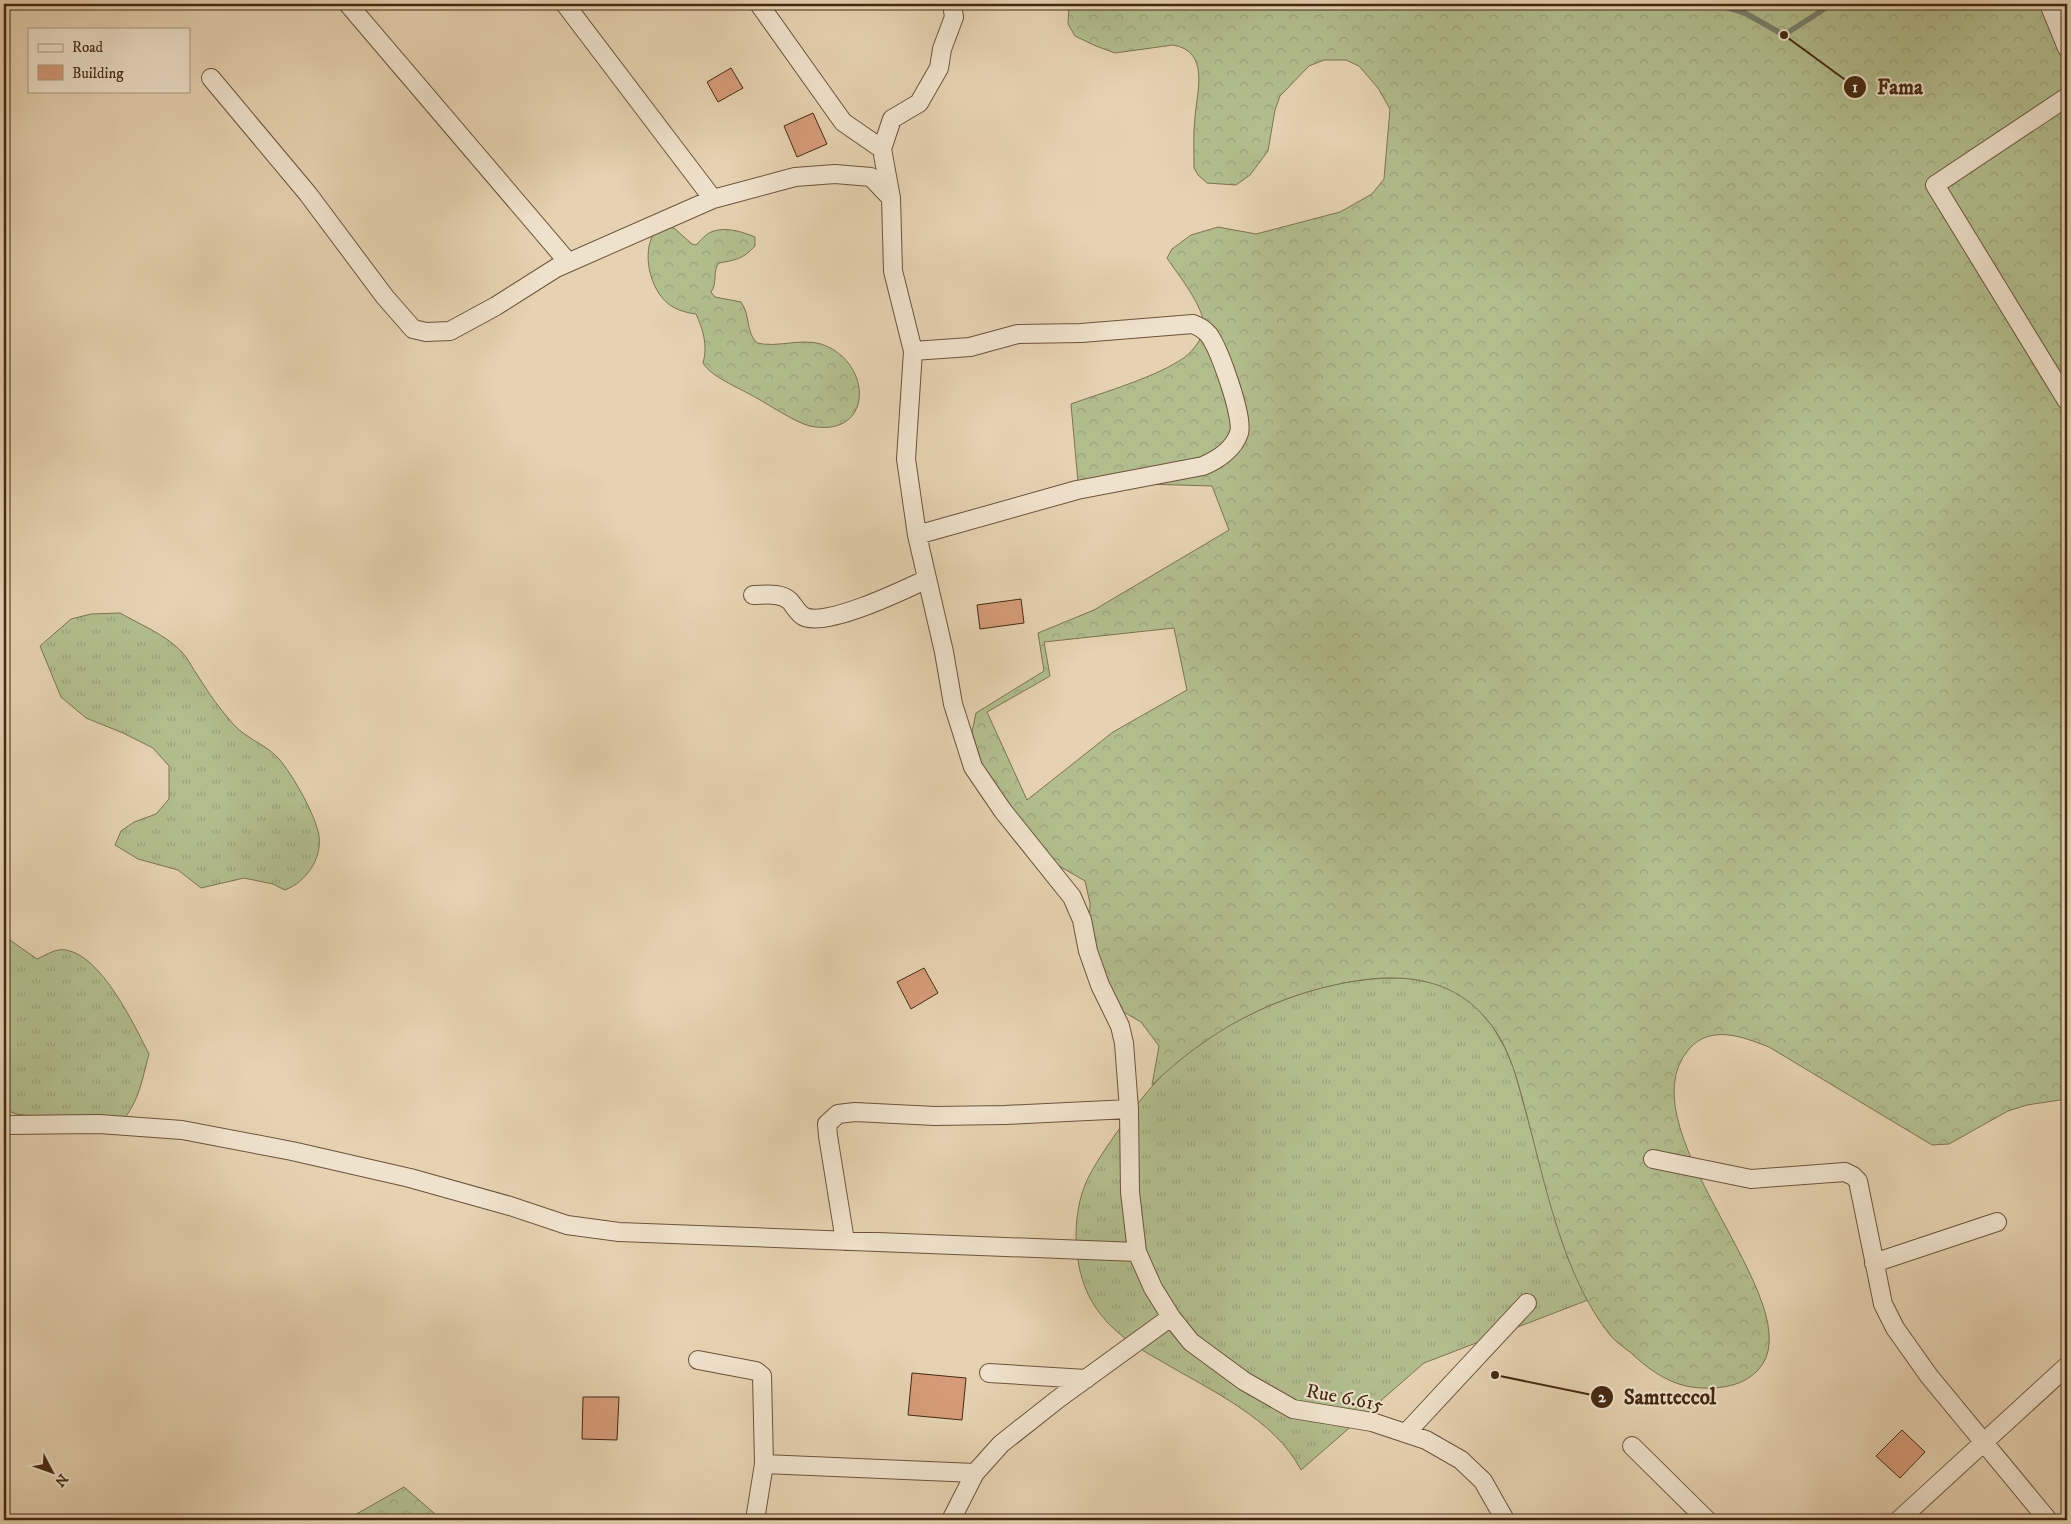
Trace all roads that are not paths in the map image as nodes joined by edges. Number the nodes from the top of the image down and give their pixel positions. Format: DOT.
graph roads {
  1 [pos="348,4"];
  2 [pos="565,4"];
  3 [pos="759,4"];
  4 [pos="952,4"];
  5 [pos="2048,4"];
  6 [pos="2067,48"];
  7 [pos="211,78"];
  8 [pos="2067,97"];
  9 [pos="882,149"];
  10 [pos="891,198"];
  11 [pos="712,199"];
  12 [pos="568,262"];
  13 [pos="913,351"];
  14 [pos="2067,401"];
  15 [pos="916,535"];
  16 [pos="927,579"];
  17 [pos="753,595"];
  18 [pos="1129,1109"];
  19 [pos="4,1125"];
  20 [pos="1653,1159"];
  21 [pos="1998,1222"];
  22 [pos="844,1241"];
  23 [pos="1137,1252"];
  24 [pos="1874,1263"];
  25 [pos="1528,1303"];
  26 [pos="1170,1317"];
  27 [pos="698,1360"];
  28 [pos="2067,1366"];
  29 [pos="989,1373"];
  30 [pos="1086,1379"];
  31 [pos="1406,1433"];
  32 [pos="1984,1444"];
  33 [pos="1632,1446"];
  34 [pos="764,1464"];
  35 [pos="975,1473"];
  36 [pos="755,1520"];
  37 [pos="952,1520"];
  38 [pos="1504,1520"];
  39 [pos="1707,1520"];
  40 [pos="1899,1520"];
  41 [pos="2048,1520"];
  1 -- 12 [label="street"];
  2 -- 11 [label="street"];
  3 -- 9 [label="street"];
  4 -- 9 [label="street"];
  5 -- 6 [label="street"];
  7 -- 12 [label="street"];
  8 -- 14 [label="street"];
  9 -- 10 [label="street, Rue 6.615"];
  10 -- 11 [label="street"];
  10 -- 13 [label="street, Rue 6.615"];
  11 -- 12 [label="street"];
  13 -- 15 [label="street, Rue 6.615"];
  13 -- 15 [label="street"];
  15 -- 16 [label="street, Rue 6.615"];
  16 -- 17 [label="street"];
  16 -- 18 [label="street, Rue 6.615"];
  18 -- 22 [label="street"];
  18 -- 23 [label="street, Rue 6.615"];
  19 -- 22 [label="street"];
  20 -- 24 [label="street"];
  21 -- 24 [label="street"];
  22 -- 23 [label="street"];
  23 -- 26 [label="street, Rue 6.615"];
  24 -- 32 [label="street"];
  25 -- 31 [label="street"];
  26 -- 30 [label="street"];
  26 -- 31 [label="street, Rue 6.615"];
  27 -- 34 [label="street"];
  28 -- 32 [label="street"];
  29 -- 30 [label="street"];
  30 -- 35 [label="street"];
  31 -- 38 [label="street, Rue 6.615"];
  32 -- 40 [label="street"];
  32 -- 41 [label="street"];
  33 -- 39 [label="street"];
  34 -- 35 [label="street"];
  34 -- 36 [label="street"];
  35 -- 37 [label="street"];
}
